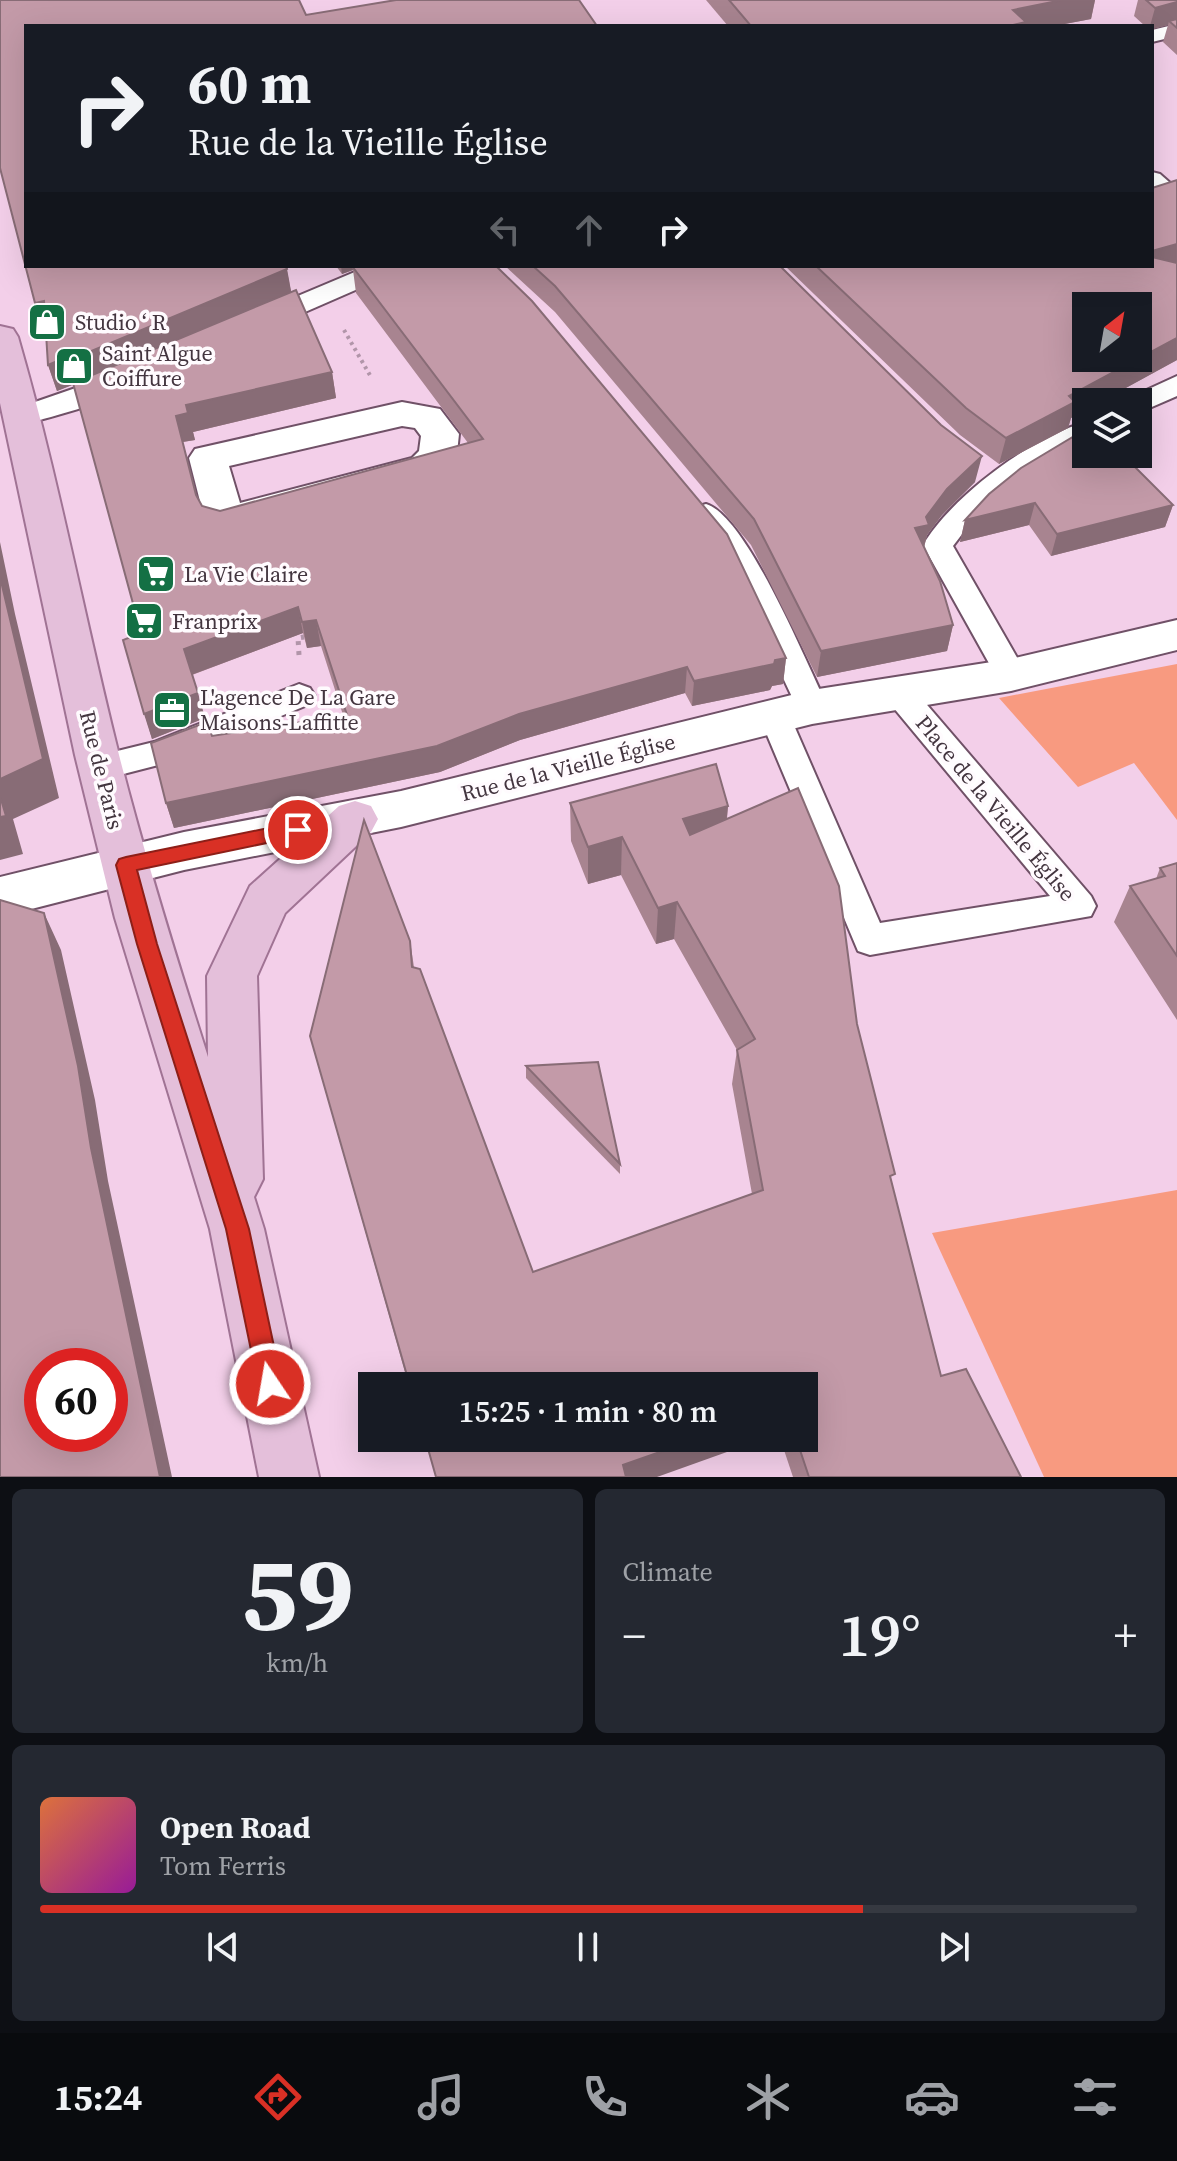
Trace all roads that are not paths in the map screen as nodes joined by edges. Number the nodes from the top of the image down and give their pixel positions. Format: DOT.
graph roads {
  1 [pos="1177,30"];
  2 [pos="1154,36"];
  3 [pos="1154,181"];
  4 [pos="1171,196"];
  5 [pos="385,268"];
  6 [pos="241,330"];
  7 [pos="0,337"];
  8 [pos="144,372"];
  9 [pos="1177,385"];
  10 [pos="1152,397"];
  11 [pos="392,415"];
  12 [pos="11,420"];
  13 [pos="1072,438"];
  14 [pos="973,462"];
  15 [pos="998,482"];
  16 [pos="688,493"];
  17 [pos="1177,635"];
  18 [pos="1011,675"];
  19 [pos="899,693"];
  20 [pos="299,696"];
  21 [pos="793,712"];
  22 [pos="100,767"];
  23 [pos="355,819"];
  24 [pos="126,865"];
  25 [pos="0,897"];
  26 [pos="237,1229"];
  27 [pos="289,1477"];
  1 -- 2 [label="lane"];
  3 -- 4 [label="lane"];
  5 -- 6 [label="lane"];
  7 -- 12 [label="main road, Rue de Paris"];
  8 -- 12 [label="lane"];
  9 -- 10 [label="lane"];
  11 -- 11 [label="street"];
  12 -- 22 [label="main road, Rue de Paris"];
  13 -- 15 [label="lane"];
  14 -- 15 [label="lane"];
  15 -- 18 [label="lane"];
  16 -- 21 [label="lane"];
  17 -- 18 [label="street, Rue de la Vieille Église"];
  18 -- 19 [label="street, Rue de la Vieille Église"];
  19 -- 21 [label="street, Rue de la Vieille Église"];
  19 -- 21 [label="lane, Place de la Vieille Église"];
  20 -- 22 [label="lane"];
  21 -- 23 [label="street, Rue de la Vieille Église"];
  22 -- 24 [label="main road, Rue de Paris"];
  23 -- 24 [label="street, Rue de la Vieille Église"];
  23 -- 26 [label="main road"];
  24 -- 25 [label="street, Rue de la Vieille Église"];
  24 -- 26 [label="main road, Rue de Paris"];
  26 -- 27 [label="main road, Rue de Paris"];
}
